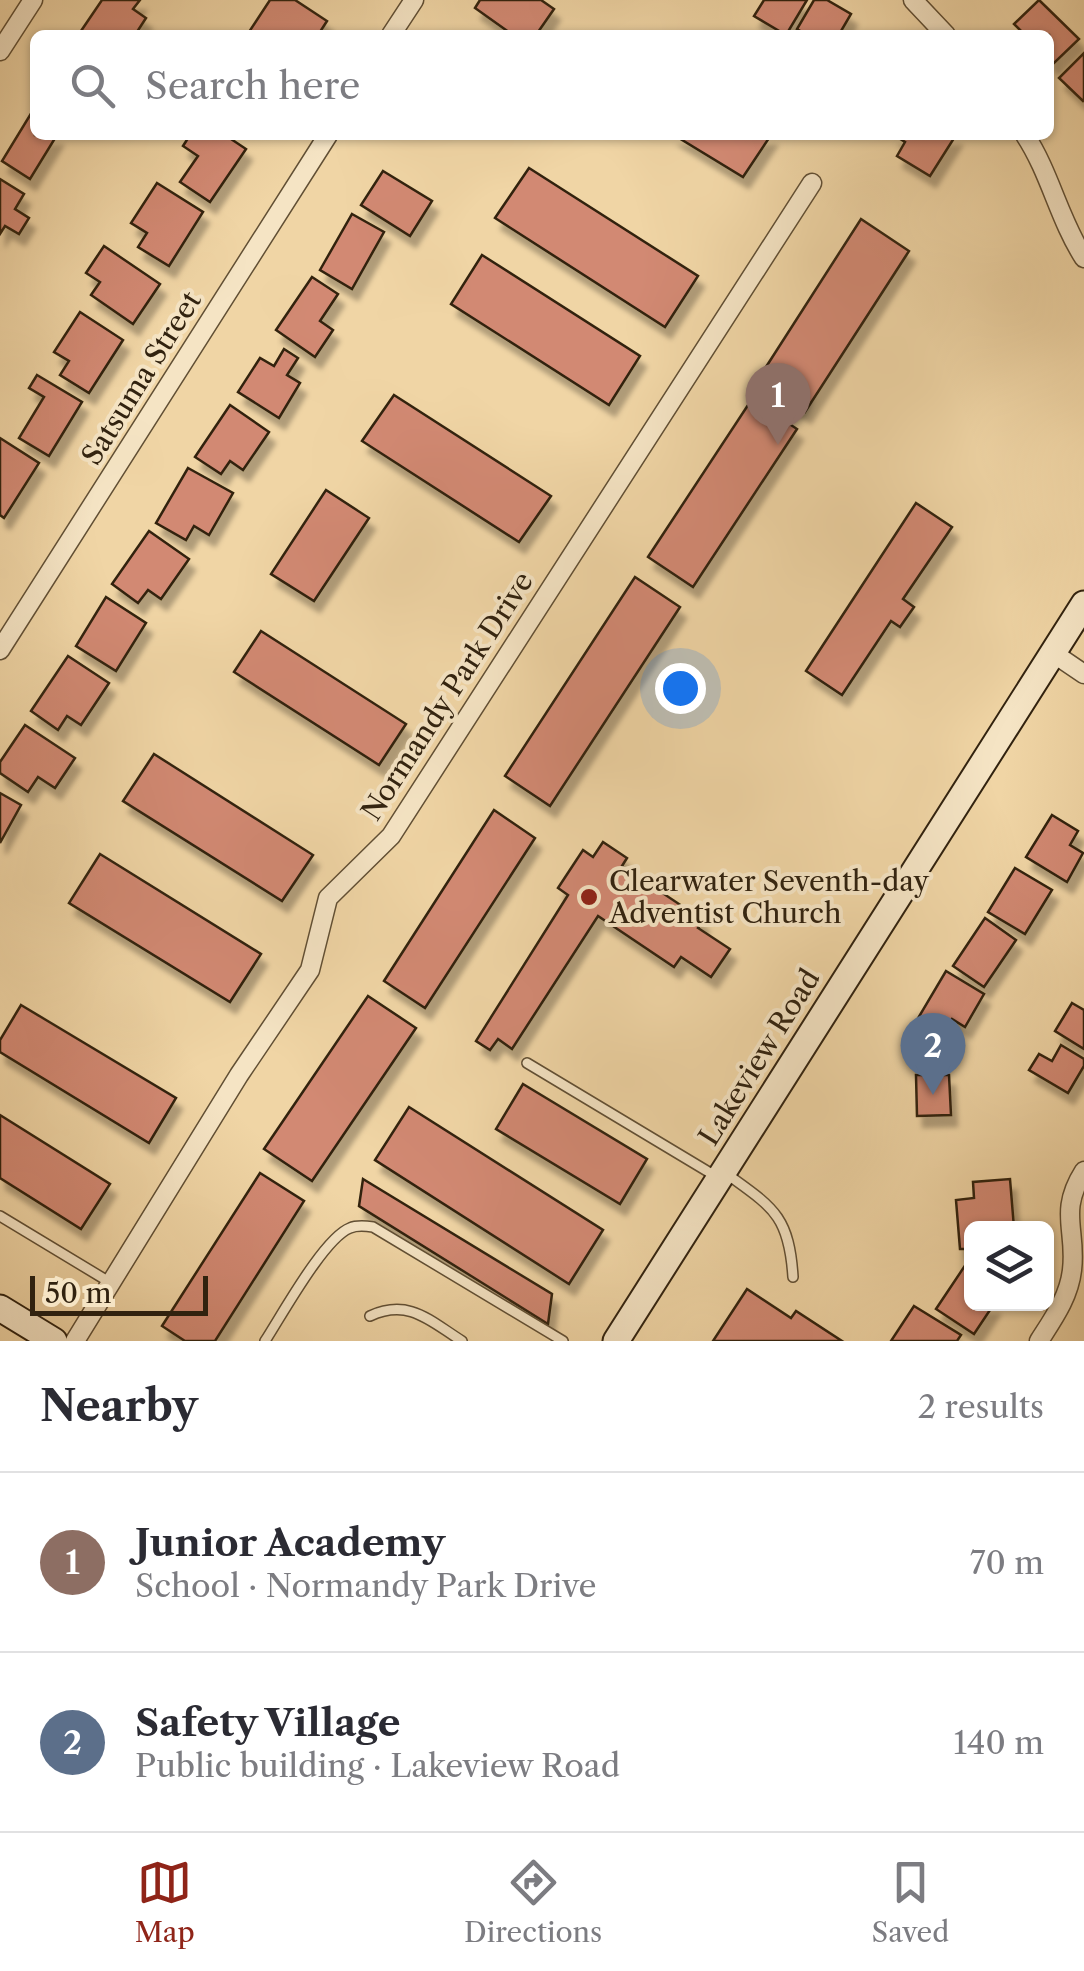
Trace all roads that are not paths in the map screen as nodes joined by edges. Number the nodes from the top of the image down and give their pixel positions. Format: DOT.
graph roads {
  1 [pos="33,0"];
  2 [pos="414,0"];
  3 [pos="913,0"];
  4 [pos="394,30"];
  5 [pos="941,30"];
  6 [pos="0,51"];
  7 [pos="325,140"];
  8 [pos="1028,140"];
  9 [pos="812,183"];
  10 [pos="1084,258"];
  11 [pos="1084,604"];
  12 [pos="0,650"];
  13 [pos="1053,653"];
  14 [pos="1084,674"];
  15 [pos="527,1063"];
  16 [pos="1084,1171"];
  17 [pos="719,1174"];
  18 [pos="0,1216"];
  19 [pos="1078,1270"];
  20 [pos="793,1276"];
  21 [pos="111,1283"];
  22 [pos="0,1308"];
  23 [pos="370,1316"];
  24 [pos="54,1341"];
  25 [pos="75,1341"];
  26 [pos="265,1341"];
  27 [pos="462,1341"];
  28 [pos="563,1341"];
  29 [pos="616,1341"];
  30 [pos="1039,1341"];
  1 -- 6 [label="street"];
  2 -- 4 [label="street"];
  3 -- 5 [label="street"];
  7 -- 12 [label="street, Satsuma Street"];
  8 -- 10 [label="street"];
  9 -- 21 [label="street, Normandy Park Drive"];
  11 -- 13 [label="street, Lakeview Road"];
  13 -- 14 [label="street"];
  13 -- 17 [label="street, Lakeview Road"];
  15 -- 17 [label="lane"];
  16 -- 19 [label="street"];
  17 -- 20 [label="lane"];
  17 -- 29 [label="street, Lakeview Road"];
  18 -- 21 [label="lane"];
  19 -- 30 [label="street"];
  21 -- 25 [label="street, Normandy Park Drive"];
  22 -- 24 [label="street"];
  23 -- 27 [label="lane"];
  26 -- 28 [label="lane"];
}
